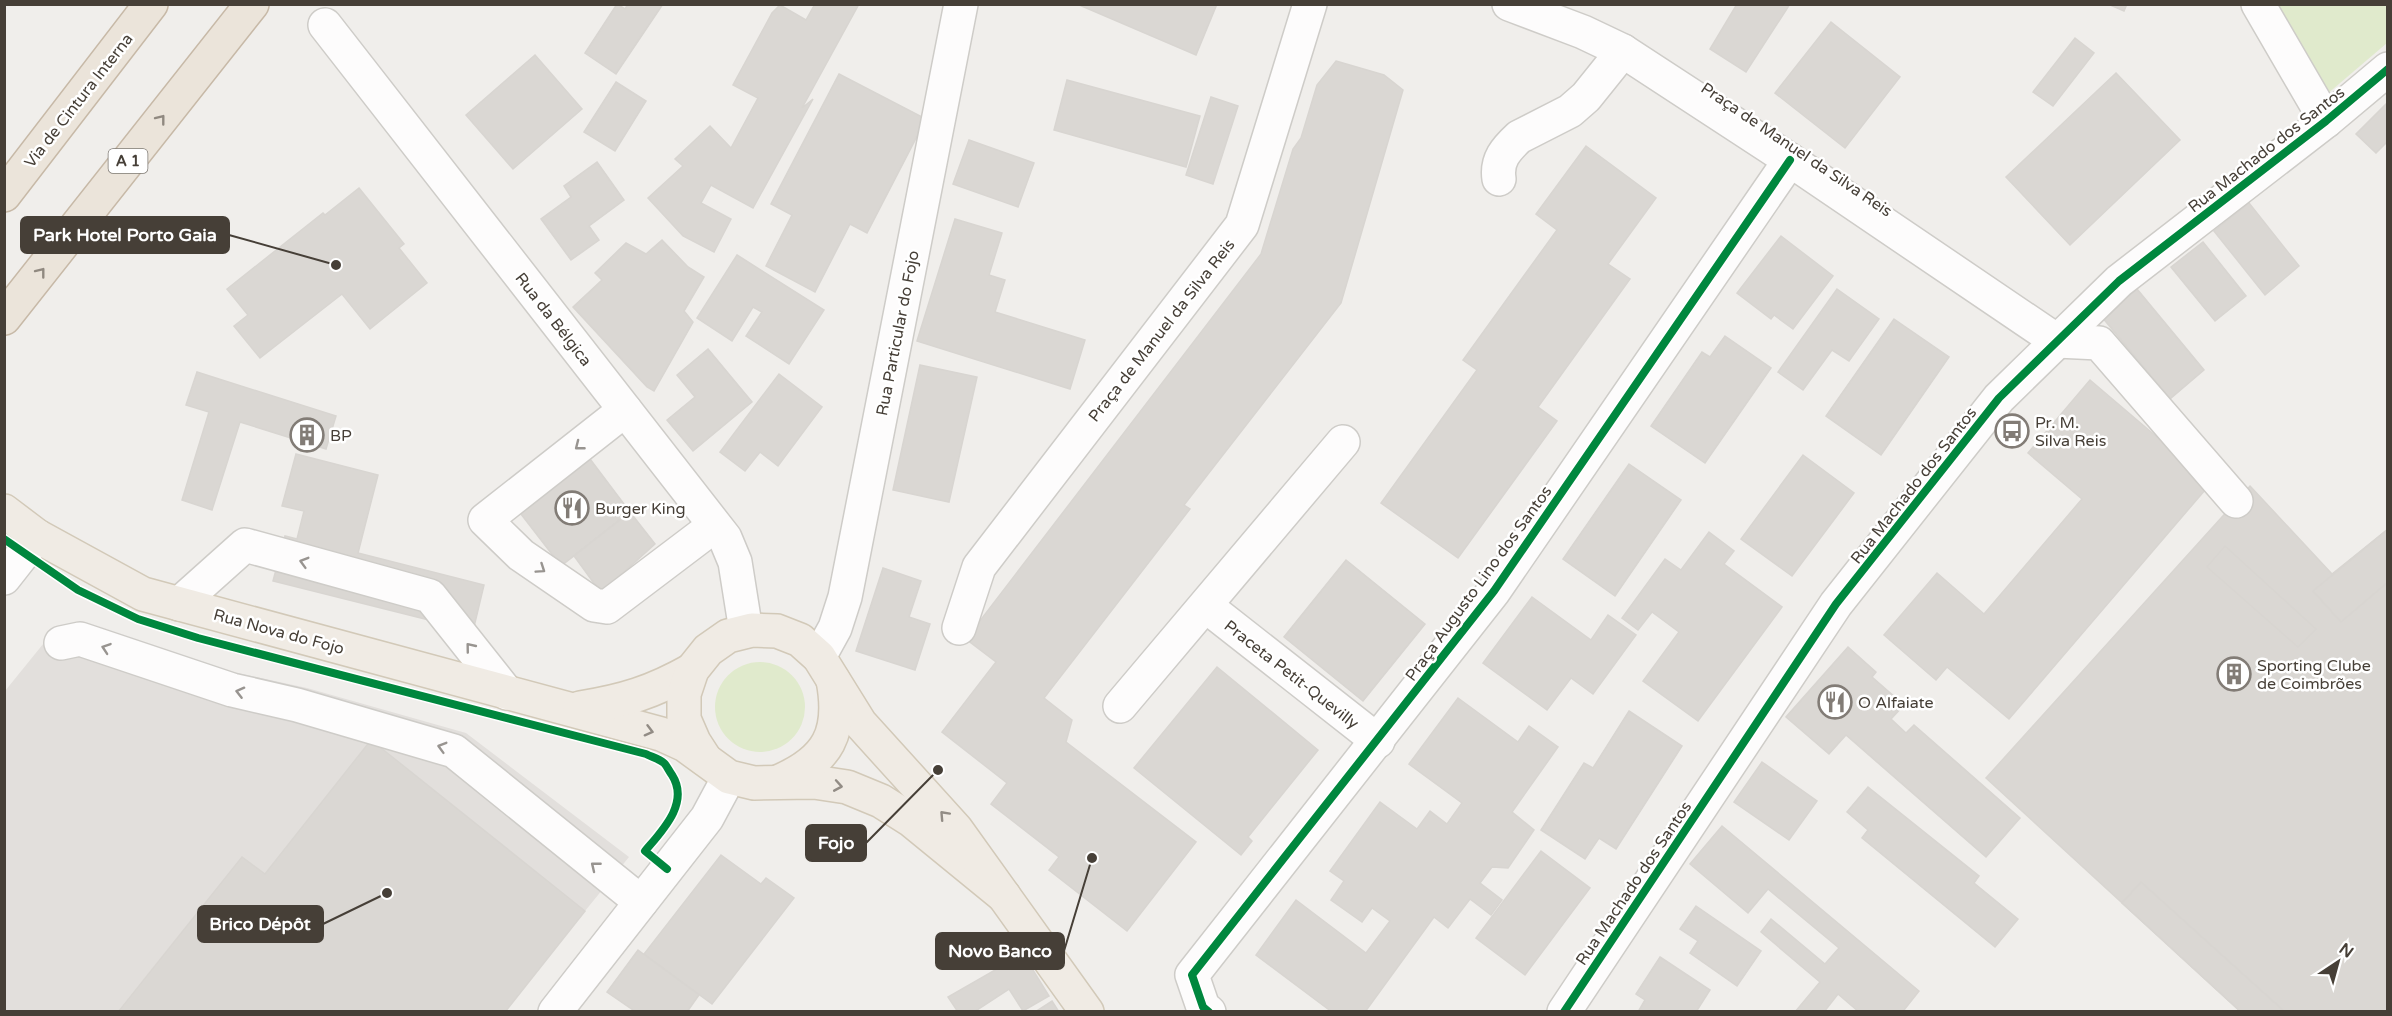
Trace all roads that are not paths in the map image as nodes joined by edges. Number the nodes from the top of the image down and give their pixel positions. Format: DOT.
graph roads {
  1 [pos="151,4"];
  2 [pos="252,4"];
  3 [pos="961,4"];
  4 [pos="1310,4"];
  5 [pos="1509,4"];
  6 [pos="2258,4"];
  7 [pos="325,25"];
  8 [pos="1623,51"];
  9 [pos="2388,69"];
  10 [pos="2326,121"];
  11 [pos="1790,160"];
  12 [pos="1499,178"];
  13 [pos="4,195"];
  14 [pos="4,318"];
  15 [pos="2058,341"];
  16 [pos="625,410"];
  17 [pos="1343,442"];
  18 [pos="2236,501"];
  19 [pos="4,511"];
  20 [pos="714,526"];
  21 [pos="37,536"];
  22 [pos="4,578"];
  23 [pos="179,604"];
  24 [pos="1206,606"];
  25 [pos="959,628"];
  26 [pos="746,631"];
  27 [pos="62,643"];
  28 [pos="826,668"];
  29 [pos="692,669"];
  30 [pos="507,693"];
  31 [pos="1120,706"];
  32 [pos="572,710"];
  33 [pos="1378,741"];
  34 [pos="718,769"];
  35 [pos="780,781"];
  36 [pos="1004,896"];
  37 [pos="641,903"];
  38 [pos="555,1011"];
  39 [pos="1087,1011"];
  40 [pos="1209,1011"];
  41 [pos="1564,1011"];
  1 -- 13 [label="highway, Via de Cintura Interna"];
  14 -- 2 [label="highway, A 1, one-way"];
  3 -- 28 [label="street, Rua Particular do Fojo"];
  4 -- 25 [label="street, Praça de Manuel da Silva Reis"];
  5 -- 8 [label="street, Praça de Manuel da Silva Reis"];
  6 -- 10 [label="street"];
  7 -- 16 [label="street, Rua da Bélgica"];
  8 -- 11 [label="street, Praça de Manuel da Silva Reis"];
  8 -- 12 [label="street"];
  9 -- 10 [label="street, Rua Machado dos Santos"];
  10 -- 15 [label="street, Rua Machado dos Santos"];
  11 -- 15 [label="street, Praça de Manuel da Silva Reis"];
  11 -- 33 [label="street, Praça Augusto Lino dos Santos"];
  15 -- 18 [label="street, Praça de Manuel da Silva Reis"];
  15 -- 41 [label="street, Rua Machado dos Santos"];
  16 -- 20 [label="street, Rua da Bélgica"];
  16 -- 20 [label="street, one-way"];
  17 -- 24 [label="street"];
  19 -- 21 [label="main road, Rua Nova do Fojo"];
  20 -- 26 [label="street, Rua da Bélgica"];
  21 -- 22 [label="street"];
  21 -- 23 [label="main road, Rua Nova do Fojo"];
  23 -- 30 [label="main road, Rua Nova do Fojo"];
  30 -- 23 [label="street, one-way"];
  24 -- 31 [label="street"];
  24 -- 33 [label="street, Praceta Petit-Quevilly"];
  26 -- 28 [label="main road"];
  26 -- 29 [label="main road"];
  37 -- 27 [label="street, one-way"];
  28 -- 35 [label="main road"];
  36 -- 28 [label="main road, one-way"];
  29 -- 32 [label="main road"];
  29 -- 34 [label="main road"];
  30 -- 32 [label="main road, Rua Nova do Fojo"];
  32 -- 34 [label="main road, one-way"];
  33 -- 40 [label="street, Praça Augusto Lino dos Santos"];
  34 -- 35 [label="main road"];
  34 -- 37 [label="street"];
  35 -- 36 [label="main road, one-way"];
  36 -- 39 [label="main road"];
  37 -- 38 [label="street"];
}
